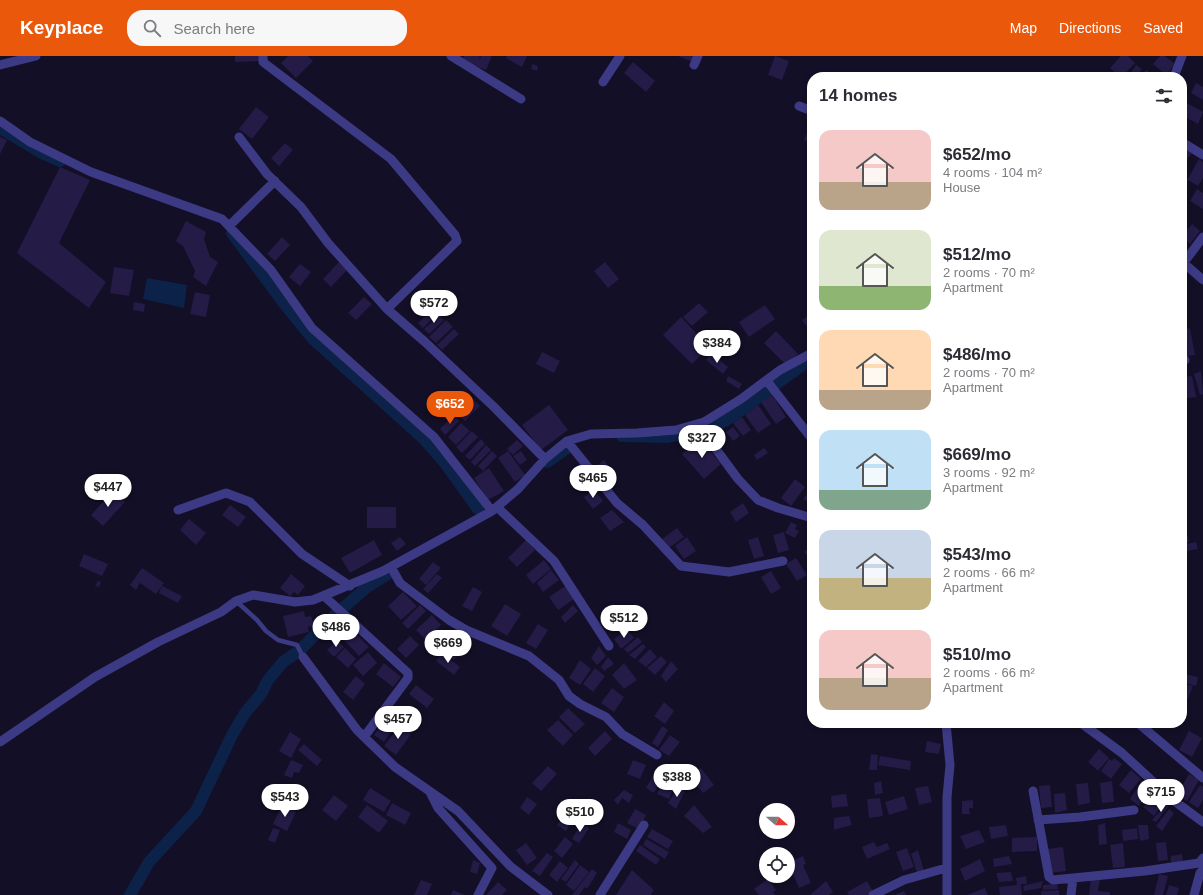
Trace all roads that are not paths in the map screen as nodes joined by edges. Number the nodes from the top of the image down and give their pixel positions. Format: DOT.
graph roads {
  1 [pos="33,56"];
  2 [pos="263,56"];
  3 [pos="451,56"];
  4 [pos="620,56"];
  5 [pos="698,56"];
  6 [pos="1178,56"];
  7 [pos="1182,56"];
  8 [pos="0,65"];
  9 [pos="694,65"];
  10 [pos="1173,72"];
  11 [pos="1176,72"];
  12 [pos="603,82"];
  13 [pos="521,99"];
  14 [pos="798,106"];
  15 [pos="807,109"];
  16 [pos="0,122"];
  17 [pos="239,137"];
  18 [pos="1187,145"];
  19 [pos="1203,156"];
  20 [pos="274,181"];
  21 [pos="229,226"];
  22 [pos="1203,237"];
  23 [pos="1187,251"];
  24 [pos="1187,266"];
  25 [pos="1203,280"];
  26 [pos="387,309"];
  27 [pos="807,356"];
  28 [pos="767,382"];
  29 [pos="704,422"];
  30 [pos="807,433"];
  31 [pos="567,441"];
  32 [pos="545,459"];
  33 [pos="495,509"];
  34 [pos="178,510"];
  35 [pos="807,517"];
  36 [pos="784,562"];
  37 [pos="391,567"];
  38 [pos="350,586"];
  39 [pos="324,596"];
  40 [pos="236,601"];
  41 [pos="609,646"];
  42 [pos="303,657"];
  43 [pos="946,728"];
  44 [pos="1088,728"];
  45 [pos="1144,728"];
  46 [pos="364,737"];
  47 [pos="0,742"];
  48 [pos="657,755"];
  49 [pos="1203,778"];
  50 [pos="429,790"];
  51 [pos="1033,791"];
  52 [pos="1134,810"];
  53 [pos="1038,820"];
  54 [pos="1203,822"];
  55 [pos="644,826"];
  56 [pos="1203,858"];
  57 [pos="946,868"];
  58 [pos="1203,870"];
  59 [pos="1074,878"];
  60 [pos="478,895"];
  61 [pos="548,895"];
  62 [pos="600,895"];
  63 [pos="873,895"];
  64 [pos="947,895"];
  65 [pos="1071,895"];
  66 [pos="1194,895"];
  1 -- 8 [label="street"];
  2 -- 26 [label="street"];
  3 -- 13 [label="street"];
  4 -- 12 [label="street"];
  5 -- 9 [label="street"];
  6 -- 10 [label="street"];
  7 -- 11 [label="street"];
  14 -- 15 [label="street"];
  16 -- 21 [label="street"];
  17 -- 20 [label="street"];
  18 -- 19 [label="street"];
  20 -- 21 [label="street"];
  20 -- 26 [label="street"];
  21 -- 33 [label="street"];
  22 -- 23 [label="street"];
  24 -- 25 [label="street"];
  26 -- 32 [label="street"];
  27 -- 28 [label="street"];
  28 -- 29 [label="street"];
  28 -- 30 [label="street"];
  29 -- 31 [label="street"];
  29 -- 35 [label="street"];
  31 -- 32 [label="street"];
  31 -- 36 [label="street"];
  32 -- 33 [label="street"];
  33 -- 37 [label="street"];
  33 -- 41 [label="street"];
  34 -- 38 [label="street"];
  37 -- 38 [label="street"];
  37 -- 48 [label="street"];
  38 -- 39 [label="street"];
  39 -- 40 [label="street"];
  39 -- 46 [label="street"];
  40 -- 42 [label="lane"];
  40 -- 47 [label="street"];
  42 -- 46 [label="street"];
  43 -- 57 [label="street"];
  44 -- 54 [label="street"];
  45 -- 49 [label="street"];
  46 -- 50 [label="street"];
  50 -- 60 [label="street"];
  50 -- 61 [label="street"];
  51 -- 53 [label="street"];
  52 -- 53 [label="street"];
  53 -- 59 [label="street"];
  55 -- 62 [label="street"];
  56 -- 59 [label="street"];
  57 -- 63 [label="street"];
  57 -- 64 [label="street"];
  58 -- 66 [label="street"];
  59 -- 65 [label="street"];
}
